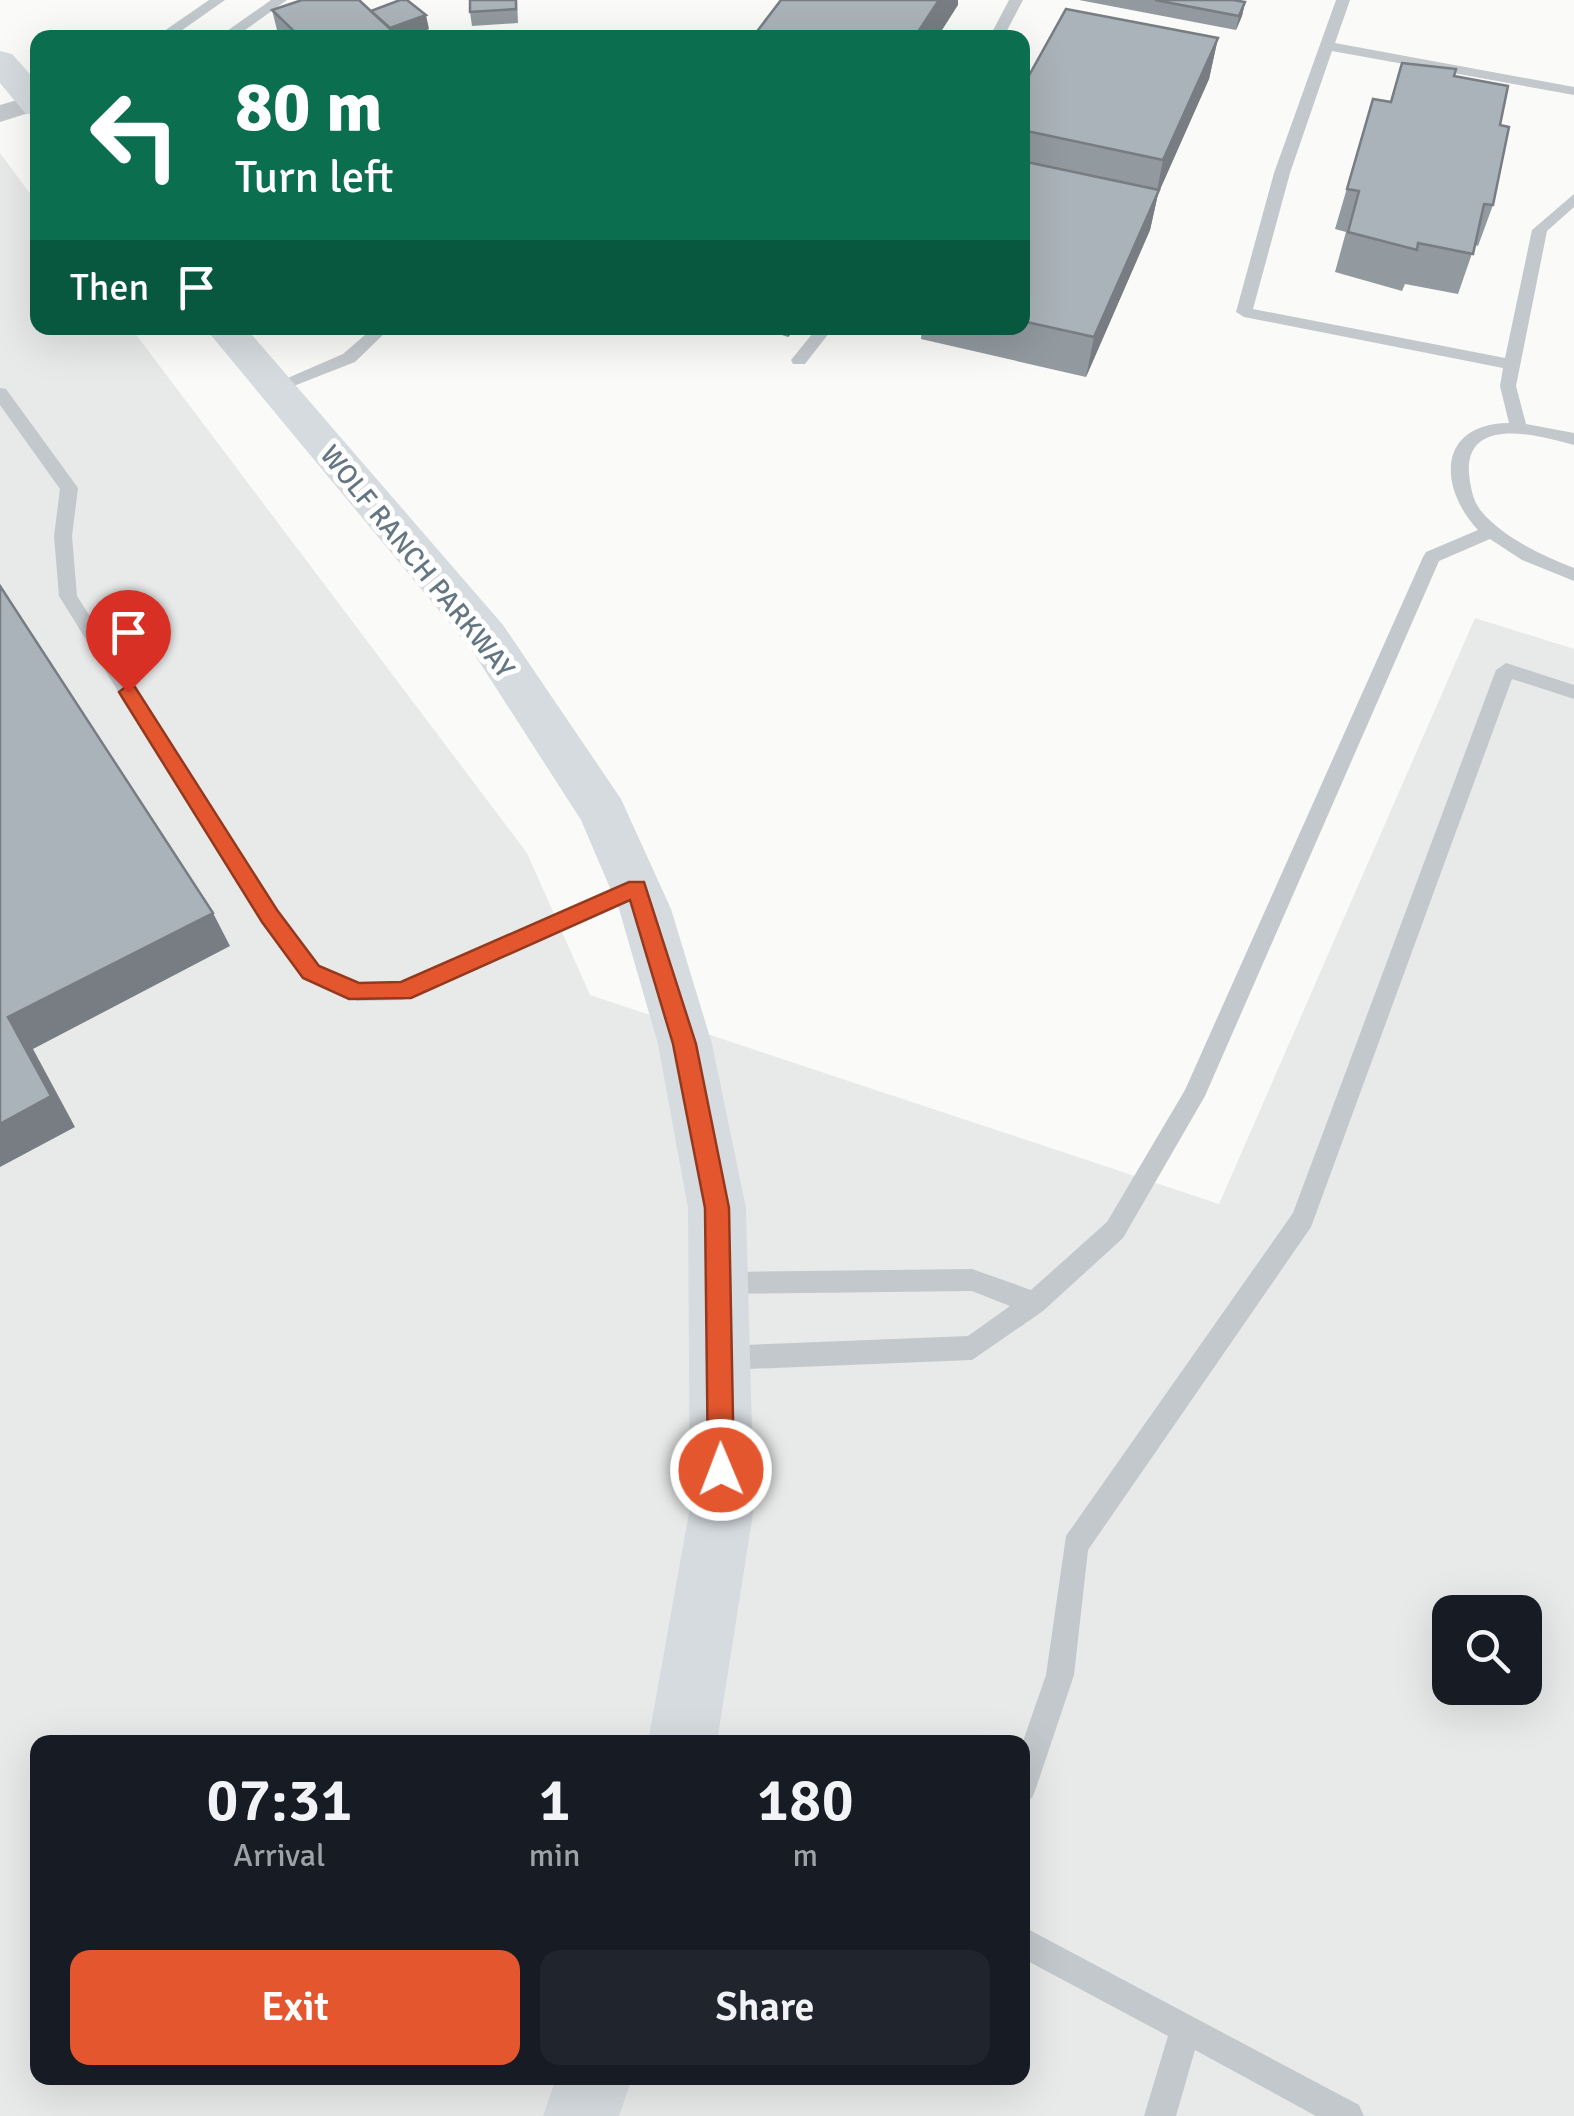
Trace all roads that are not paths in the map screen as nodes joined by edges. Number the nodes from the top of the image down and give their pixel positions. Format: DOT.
graph roads {
  1 [pos="218,0"];
  2 [pos="280,0"];
  3 [pos="1016,0"];
  4 [pos="1343,0"];
  5 [pos="215,27"];
  6 [pos="1000,30"];
  7 [pos="1327,46"];
  8 [pos="0,60"];
  9 [pos="1574,91"];
  10 [pos="30,95"];
  11 [pos="30,105"];
  12 [pos="0,114"];
  13 [pos="1574,199"];
  14 [pos="232,335"];
  15 [pos="374,335"];
  16 [pos="820,335"];
  17 [pos="799,360"];
  18 [pos="1513,365"];
  19 [pos="276,387"];
  20 [pos="0,394"];
  21 [pos="1518,426"];
  22 [pos="1574,440"];
  23 [pos="1492,531"];
  24 [pos="1574,575"];
  25 [pos="1574,692"];
  26 [pos="636,888"];
  27 [pos="718,1284"];
  28 [pos="1034,1303"];
  29 [pos="719,1358"];
  30 [pos="683,1735"];
  31 [pos="1030,1764"];
  32 [pos="1030,1944"];
  33 [pos="1186,2028"];
  34 [pos="592,2085"];
  35 [pos="581,2116"];
  36 [pos="1160,2116"];
  37 [pos="1348,2116"];
  1 -- 5 [label="lane"];
  2 -- 5 [label="lane"];
  3 -- 6 [label="lane"];
  4 -- 7 [label="lane"];
  7 -- 9 [label="lane"];
  7 -- 18 [label="lane"];
  8 -- 10 [label="street"];
  11 -- 12 [label="street"];
  13 -- 18 [label="lane"];
  14 -- 19 [label="street, WOLF RANCH PARKWAY"];
  15 -- 19 [label="lane"];
  16 -- 17 [label="lane"];
  18 -- 21 [label="lane"];
  19 -- 26 [label="street, WOLF RANCH PARKWAY"];
  20 -- 26 [label="lane"];
  21 -- 22 [label="lane"];
  21 -- 23 [label="lane"];
  23 -- 24 [label="lane"];
  23 -- 28 [label="lane"];
  25 -- 31 [label="lane"];
  26 -- 27 [label="street, WOLF RANCH PARKWAY"];
  27 -- 28 [label="lane"];
  27 -- 29 [label="street, WOLF RANCH PARKWAY"];
  28 -- 29 [label="lane"];
  29 -- 30 [label="street, WOLF RANCH PARKWAY"];
  32 -- 33 [label="lane"];
  33 -- 36 [label="lane"];
  33 -- 37 [label="lane"];
  34 -- 35 [label="street"];
}
